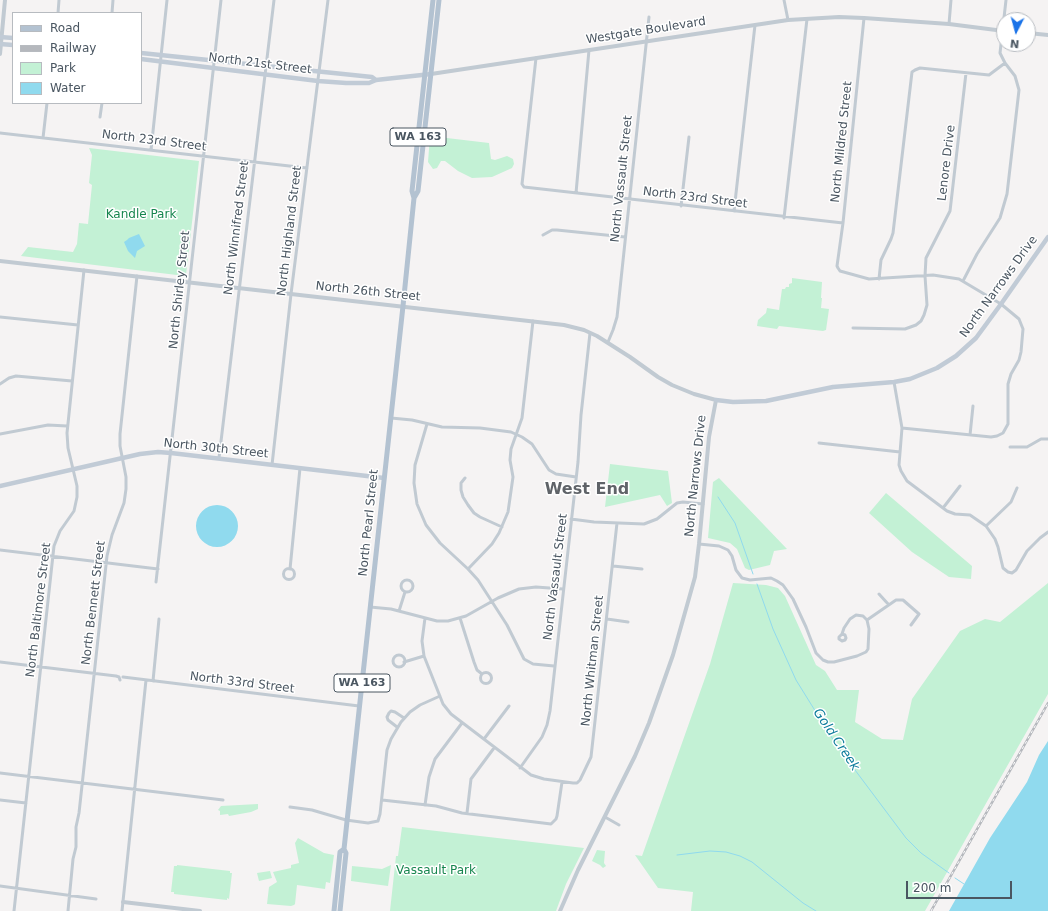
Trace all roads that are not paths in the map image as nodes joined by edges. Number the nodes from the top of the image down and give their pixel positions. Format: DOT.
graph roads {
  1 [pos="6,0"];
  2 [pos="59,0"];
  3 [pos="113,0"];
  4 [pos="167,0"];
  5 [pos="221,0"];
  6 [pos="274,0"];
  7 [pos="328,0"];
  8 [pos="433,0"];
  9 [pos="439,0"];
  10 [pos="784,0"];
  11 [pos="951,0"];
  12 [pos="1006,0"];
  13 [pos="58,12"];
  14 [pos="112,12"];
  15 [pos="1005,12"];
  16 [pos="649,17"];
  17 [pos="807,18"];
  18 [pos="864,18"];
  19 [pos="788,20"];
  20 [pos="949,24"];
  21 [pos="755,25"];
  22 [pos="996,30"];
  23 [pos="1036,34"];
  24 [pos="1048,35"];
  25 [pos="1,37"];
  26 [pos="12,38"];
  27 [pos="646,41"];
  28 [pos="0,44"];
  29 [pos="12,45"];
  30 [pos="590,50"];
  31 [pos="1000,52"];
  32 [pos="142,53"];
  33 [pos="0,54"];
  34 [pos="161,55"];
  35 [pos="536,58"];
  36 [pos="142,60"];
  37 [pos="214,61"];
  38 [pos="160,62"];
  39 [pos="1005,63"];
  40 [pos="266,66"];
  41 [pos="213,68"];
  42 [pos="319,71"];
  43 [pos="966,73"];
  44 [pos="431,74"];
  45 [pos="265,75"];
  46 [pos="425,75"];
  47 [pos="376,80"];
  48 [pos="318,81"];
  49 [pos="47,104"];
  50 [pos="102,104"];
  51 [pos="100,117"];
  52 [pos="0,133"];
  53 [pos="689,137"];
  54 [pos="44,138"];
  55 [pos="151,150"];
  56 [pos="203,156"];
  57 [pos="254,162"];
  58 [pos="307,168"];
  59 [pos="576,193"];
  60 [pos="414,198"];
  61 [pos="629,200"];
  62 [pos="681,206"];
  63 [pos="734,211"];
  64 [pos="784,218"];
  65 [pos="842,224"];
  66 [pos="543,235"];
  67 [pos="625,237"];
  68 [pos="1047,241"];
  69 [pos="0,261"];
  70 [pos="84,270"];
  71 [pos="138,276"];
  72 [pos="925,276"];
  73 [pos="879,279"];
  74 [pos="963,281"];
  75 [pos="190,282"];
  76 [pos="238,289"];
  77 [pos="291,294"];
  78 [pos="1002,304"];
  79 [pos="403,306"];
  80 [pos="0,316"];
  81 [pos="533,321"];
  82 [pos="78,325"];
  83 [pos="853,328"];
  84 [pos="590,333"];
  85 [pos="608,342"];
  86 [pos="72,381"];
  87 [pos="894,382"];
  88 [pos="0,384"];
  89 [pos="716,400"];
  90 [pos="973,406"];
  91 [pos="390,418"];
  92 [pos="427,424"];
  93 [pos="68,426"];
  94 [pos="902,428"];
  95 [pos="0,434"];
  96 [pos="516,434"];
  97 [pos="970,435"];
  98 [pos="1048,439"];
  99 [pos="818,443"];
  100 [pos="1010,447"];
  101 [pos="900,452"];
  102 [pos="171,453"];
  103 [pos="123,458"];
  104 [pos="219,458"];
  105 [pos="272,465"];
  106 [pos="300,468"];
  107 [pos="73,470"];
  108 [pos="576,477"];
  109 [pos="384,478"];
  110 [pos="465,478"];
  111 [pos="0,486"];
  112 [pos="960,486"];
  113 [pos="1017,488"];
  114 [pos="703,504"];
  115 [pos="943,508"];
  116 [pos="571,519"];
  117 [pos="617,523"];
  118 [pos="986,526"];
  119 [pos="502,527"];
  120 [pos="1048,532"];
  121 [pos="700,544"];
  122 [pos="0,550"];
  123 [pos="53,556"];
  124 [pos="106,562"];
  125 [pos="613,566"];
  126 [pos="158,569"];
  127 [pos="290,569"];
  128 [pos="468,569"];
  129 [pos="642,569"];
  130 [pos="156,582"];
  131 [pos="563,589"];
  132 [pos="405,592"];
  133 [pos="879,594"];
  134 [pos="492,601"];
  135 [pos="889,605"];
  136 [pos="370,608"];
  137 [pos="399,611"];
  138 [pos="425,618"];
  139 [pos="460,618"];
  140 [pos="159,619"];
  141 [pos="607,619"];
  142 [pos="867,620"];
  143 [pos="628,622"];
  144 [pos="911,625"];
  145 [pos="842,634"];
  146 [pos="424,656"];
  147 [pos="0,662"];
  148 [pos="404,662"];
  149 [pos="554,666"];
  150 [pos="40,667"];
  151 [pos="94,674"];
  152 [pos="482,674"];
  153 [pos="146,680"];
  154 [pos="153,681"];
  155 [pos="440,696"];
  156 [pos="359,706"];
  157 [pos="509,706"];
  158 [pos="404,718"];
  159 [pos="462,723"];
  160 [pos="397,727"];
  161 [pos="484,739"];
  162 [pos="494,748"];
  163 [pos="520,768"];
  164 [pos="0,773"];
  165 [pos="30,776"];
  166 [pos="562,782"];
  167 [pos="82,783"];
  168 [pos="135,789"];
  169 [pos="0,800"];
  170 [pos="223,800"];
  171 [pos="382,800"];
  172 [pos="26,803"];
  173 [pos="426,804"];
  174 [pos="290,807"];
  175 [pos="467,813"];
  176 [pos="605,817"];
  177 [pos="346,820"];
  178 [pos="619,825"];
  179 [pos="344,849"];
  180 [pos="0,886"];
  181 [pos="16,889"];
  182 [pos="69,895"];
  183 [pos="96,899"];
  184 [pos="123,902"];
  185 [pos="14,911"];
  186 [pos="68,911"];
  187 [pos="122,911"];
  188 [pos="200,911"];
  189 [pos="334,911"];
  190 [pos="340,911"];
  191 [pos="560,911"];
  1 -- 25 [label="street"];
  2 -- 13 [label="street"];
  3 -- 14 [label="street"];
  4 -- 34 [label="street"];
  5 -- 37 [label="street, North Shirley Street"];
  6 -- 40 [label="street, North Winnifred Street"];
  7 -- 42 [label="street, North Highland Street"];
  8 -- 46 [label="main road, North Pearl Street / WA 163"];
  9 -- 44 [label="main road, North Pearl Street / WA 163"];
  10 -- 19 [label="street"];
  11 -- 20 [label="street"];
  12 -- 15 [label="street"];
  16 -- 27 [label="street, North Vassault Street"];
  17 -- 18 [label="street, Westgate Boulevard"];
  17 -- 19 [label="street, Westgate Boulevard"];
  17 -- 64 [label="street"];
  18 -- 20 [label="street, Westgate Boulevard"];
  18 -- 65 [label="street, North Mildred Street"];
  19 -- 21 [label="street, Westgate Boulevard"];
  20 -- 22 [label="street, Westgate Boulevard"];
  21 -- 27 [label="street, Westgate Boulevard"];
  21 -- 63 [label="street"];
  23 -- 24 [label="street"];
  25 -- 26 [label="main road"];
  25 -- 28 [label="street"];
  27 -- 30 [label="street, Westgate Boulevard"];
  27 -- 61 [label="street, North Vassault Street"];
  28 -- 29 [label="main road"];
  28 -- 33 [label="street"];
  30 -- 35 [label="street, Westgate Boulevard"];
  30 -- 59 [label="street"];
  31 -- 39 [label="street"];
  32 -- 34 [label="main road, North 21st Street"];
  34 -- 37 [label="main road, North 21st Street"];
  34 -- 38 [label="street"];
  35 -- 44 [label="street, Westgate Boulevard"];
  35 -- 59 [label="street, North 23rd Street"];
  36 -- 38 [label="main road, North 21st Street"];
  37 -- 40 [label="main road, North 21st Street"];
  37 -- 41 [label="street, North Shirley Street"];
  38 -- 41 [label="main road, North 21st Street"];
  38 -- 55 [label="street"];
  39 -- 43 [label="street"];
  39 -- 74 [label="street"];
  40 -- 42 [label="main road, North 21st Street"];
  40 -- 45 [label="street, North Winnifred Street"];
  41 -- 45 [label="main road, North 21st Street"];
  41 -- 56 [label="street, North Shirley Street"];
  42 -- 47 [label="main road, North 21st Street"];
  42 -- 48 [label="street, North Highland Street"];
  43 -- 72 [label="street, Lenore Drive"];
  43 -- 73 [label="street"];
  44 -- 46 [label="main road, North 21st Street"];
  44 -- 60 [label="main road, North Pearl Street / WA 163"];
  45 -- 48 [label="main road, North 21st Street"];
  45 -- 57 [label="street, North Winnifred Street"];
  46 -- 47 [label="main road, North 21st Street"];
  46 -- 60 [label="main road, North Pearl Street / WA 163"];
  47 -- 48 [label="main road, North 21st Street"];
  48 -- 58 [label="street, North Highland Street"];
  49 -- 54 [label="street"];
  50 -- 51 [label="street"];
  52 -- 54 [label="street, North 23rd Street"];
  53 -- 62 [label="street"];
  54 -- 55 [label="street, North 23rd Street"];
  55 -- 56 [label="street, North 23rd Street"];
  56 -- 57 [label="street, North 23rd Street"];
  56 -- 75 [label="street, North Shirley Street"];
  57 -- 58 [label="street, North 23rd Street"];
  57 -- 76 [label="street, North Winnifred Street"];
  58 -- 77 [label="street, North Highland Street"];
  59 -- 61 [label="street, North 23rd Street"];
  60 -- 79 [label="main road, North Pearl Street / WA 163"];
  61 -- 62 [label="street, North 23rd Street"];
  61 -- 67 [label="street, North Vassault Street"];
  62 -- 63 [label="street, North 23rd Street"];
  63 -- 64 [label="street, North 23rd Street"];
  64 -- 65 [label="street, North 23rd Street"];
  65 -- 73 [label="street, North Mildred Street"];
  66 -- 67 [label="street"];
  67 -- 85 [label="street, North Vassault Street"];
  68 -- 78 [label="main road, North Narrows Drive"];
  69 -- 70 [label="street, North 26th Street"];
  70 -- 71 [label="street, North 26th Street"];
  70 -- 82 [label="street, North Baltimore Street"];
  71 -- 75 [label="street, North 26th Street"];
  71 -- 103 [label="street, North Bennett Street"];
  72 -- 73 [label="street"];
  72 -- 74 [label="street"];
  72 -- 83 [label="street, Lenore Drive"];
  74 -- 78 [label="street"];
  75 -- 76 [label="street, North 26th Street"];
  75 -- 102 [label="street, North Shirley Street"];
  76 -- 77 [label="street, North 26th Street"];
  76 -- 104 [label="street, North Winnifred Street"];
  77 -- 79 [label="street, North 26th Street"];
  77 -- 105 [label="street, North Highland Street"];
  78 -- 87 [label="main road, North Narrows Drive"];
  78 -- 97 [label="street"];
  79 -- 81 [label="street, North 26th Street"];
  79 -- 91 [label="main road, North Pearl Street / WA 163"];
  80 -- 82 [label="street"];
  81 -- 84 [label="street, North 26th Street"];
  81 -- 96 [label="street"];
  82 -- 86 [label="street, North Baltimore Street"];
  84 -- 85 [label="street, North 26th Street"];
  84 -- 108 [label="street, North Vassault Street"];
  85 -- 89 [label="street, North 26th Street"];
  86 -- 88 [label="street"];
  86 -- 93 [label="street, North Baltimore Street"];
  87 -- 89 [label="main road, North Narrows Drive"];
  87 -- 94 [label="street"];
  89 -- 114 [label="street, North Narrows Drive"];
  90 -- 97 [label="street"];
  91 -- 92 [label="street"];
  91 -- 109 [label="main road, North Pearl Street / WA 163"];
  92 -- 96 [label="street"];
  92 -- 128 [label="street"];
  93 -- 95 [label="street"];
  93 -- 107 [label="street, North Baltimore Street"];
  94 -- 97 [label="street"];
  94 -- 101 [label="street"];
  96 -- 108 [label="street"];
  96 -- 119 [label="street"];
  98 -- 100 [label="street"];
  99 -- 101 [label="street"];
  101 -- 115 [label="street"];
  102 -- 103 [label="main road, North 30th Street"];
  102 -- 104 [label="main road, North 30th Street"];
  102 -- 126 [label="street, North Shirley Street"];
  103 -- 107 [label="main road, North 30th Street"];
  103 -- 124 [label="street, North Bennett Street"];
  104 -- 105 [label="main road, North 30th Street"];
  105 -- 106 [label="main road, North 30th Street"];
  106 -- 109 [label="main road, North 30th Street"];
  106 -- 127 [label="street"];
  107 -- 111 [label="main road, North 30th Street"];
  107 -- 123 [label="street, North Baltimore Street"];
  108 -- 116 [label="street, North Vassault Street"];
  109 -- 136 [label="main road, North Pearl Street / WA 163"];
  110 -- 119 [label="street"];
  112 -- 115 [label="street"];
  113 -- 118 [label="street"];
  114 -- 117 [label="street"];
  114 -- 121 [label="street, North Narrows Drive"];
  115 -- 118 [label="street"];
  116 -- 117 [label="street"];
  116 -- 131 [label="street, North Vassault Street"];
  117 -- 125 [label="street, North Whitman Street"];
  118 -- 120 [label="street"];
  119 -- 128 [label="street"];
  121 -- 142 [label="street"];
  121 -- 176 [label="street, North Narrows Drive"];
  122 -- 123 [label="street"];
  123 -- 124 [label="street"];
  123 -- 150 [label="street, North Baltimore Street"];
  124 -- 126 [label="street"];
  124 -- 151 [label="street, North Bennett Street"];
  125 -- 129 [label="street"];
  125 -- 141 [label="street, North Whitman Street"];
  126 -- 130 [label="street, North Shirley Street"];
  128 -- 134 [label="street"];
  131 -- 134 [label="street"];
  131 -- 149 [label="street, North Vassault Street"];
  132 -- 137 [label="street"];
  133 -- 135 [label="street"];
  134 -- 139 [label="street"];
  134 -- 149 [label="street"];
  135 -- 142 [label="street"];
  135 -- 144 [label="street"];
  136 -- 137 [label="street"];
  136 -- 156 [label="main road, North Pearl Street / WA 163"];
  137 -- 138 [label="street"];
  138 -- 139 [label="street"];
  138 -- 146 [label="street"];
  139 -- 152 [label="street"];
  140 -- 154 [label="street"];
  141 -- 143 [label="street"];
  141 -- 166 [label="street, North Whitman Street"];
  142 -- 145 [label="street"];
  146 -- 148 [label="street"];
  146 -- 155 [label="street"];
  147 -- 150 [label="street, North 33rd Street"];
  149 -- 163 [label="street, North Vassault Street"];
  150 -- 151 [label="street, North 33rd Street"];
  150 -- 165 [label="street, North Baltimore Street"];
  151 -- 153 [label="street, North 33rd Street"];
  151 -- 167 [label="street, North Bennett Street"];
  153 -- 154 [label="street, North 33rd Street"];
  153 -- 168 [label="street"];
  154 -- 156 [label="street, North 33rd Street"];
  155 -- 158 [label="street"];
  155 -- 159 [label="street"];
  156 -- 177 [label="main road, North Pearl Street / WA 163"];
  157 -- 161 [label="street"];
  158 -- 160 [label="street"];
  158 -- 160 [label="street"];
  159 -- 161 [label="street"];
  159 -- 173 [label="street"];
  160 -- 171 [label="street"];
  161 -- 162 [label="street"];
  162 -- 163 [label="street"];
  162 -- 175 [label="street"];
  163 -- 166 [label="street"];
  164 -- 165 [label="street"];
  165 -- 167 [label="street"];
  165 -- 172 [label="street, North Baltimore Street"];
  166 -- 175 [label="street"];
  167 -- 168 [label="street"];
  167 -- 182 [label="street, North Bennett Street"];
  168 -- 170 [label="street"];
  168 -- 184 [label="street"];
  169 -- 172 [label="street"];
  171 -- 173 [label="street"];
  171 -- 177 [label="street"];
  172 -- 181 [label="street, North Baltimore Street"];
  173 -- 175 [label="street"];
  174 -- 177 [label="street"];
  176 -- 178 [label="street"];
  176 -- 191 [label="street, North Narrows Drive"];
  177 -- 179 [label="main road, North Pearl Street / WA 163"];
  179 -- 189 [label="main road, North Pearl Street / WA 163"];
  179 -- 190 [label="main road, North Pearl Street / WA 163"];
  180 -- 181 [label="street"];
  181 -- 182 [label="street"];
  181 -- 185 [label="street, North Baltimore Street"];
  182 -- 183 [label="street"];
  182 -- 186 [label="street, North Bennett Street"];
  184 -- 187 [label="street"];
  184 -- 188 [label="street"];
}
